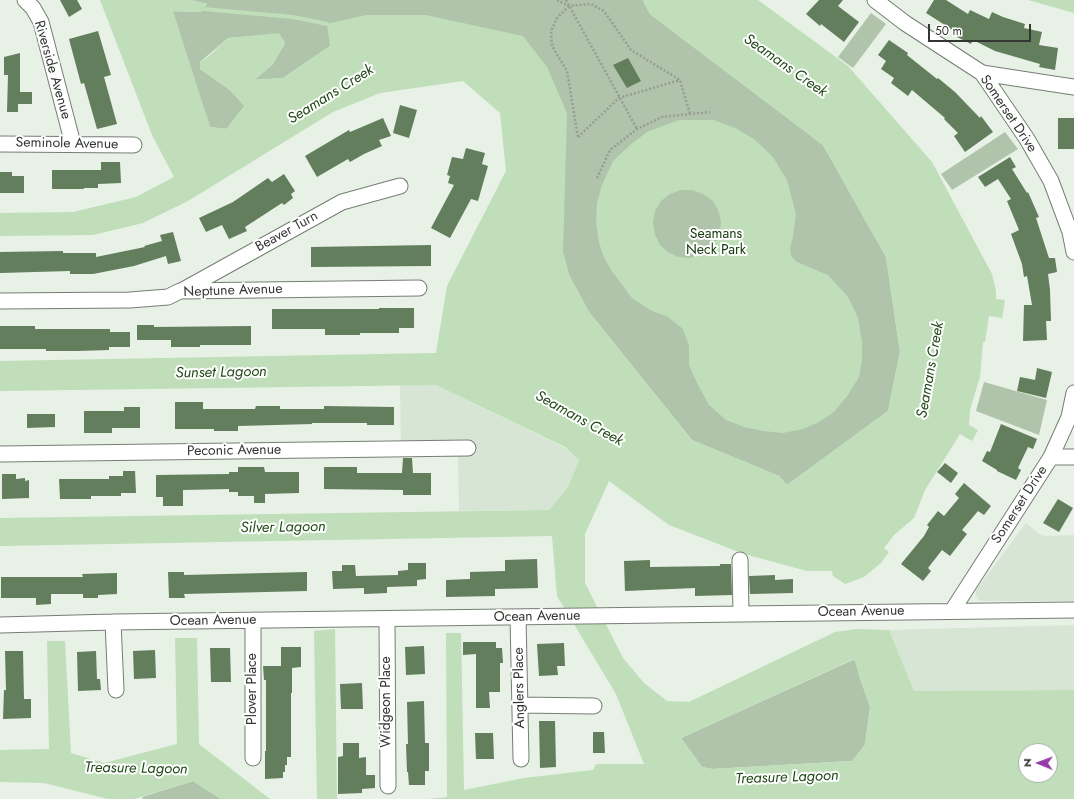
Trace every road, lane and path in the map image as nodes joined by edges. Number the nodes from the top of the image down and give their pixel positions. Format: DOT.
graph roads {
  1 [pos="25,0"];
  2 [pos="557,0"];
  3 [pos="566,0"];
  4 [pos="875,0"];
  5 [pos="569,6"];
  6 [pos="982,73"];
  7 [pos="680,80"];
  8 [pos="1074,87"];
  9 [pos="619,98"];
  10 [pos="710,112"];
  11 [pos="690,114"];
  12 [pos="637,129"];
  13 [pos="0,144"];
  14 [pos="73,144"];
  15 [pos="134,145"];
  16 [pos="597,178"];
  17 [pos="400,186"];
  18 [pos="1074,252"];
  19 [pos="418,288"];
  20 [pos="180,291"];
  21 [pos="0,301"];
  22 [pos="1074,393"];
  23 [pos="468,448"];
  24 [pos="0,454"];
  25 [pos="1051,457"];
  26 [pos="1074,457"];
  27 [pos="740,560"];
  28 [pos="1074,610"];
  29 [pos="952,611"];
  30 [pos="741,614"];
  31 [pos="518,617"];
  32 [pos="387,619"];
  33 [pos="253,620"];
  34 [pos="113,622"];
  35 [pos="0,625"];
  36 [pos="116,690"];
  37 [pos="520,705"];
  38 [pos="594,706"];
  39 [pos="253,758"];
  40 [pos="521,759"];
  41 [pos="388,786"];
  1 -- 14 [label="street, Riverside Avenue"];
  2 -- 5 [label="path"];
  3 -- 5 [label="path"];
  4 -- 6 [label="street, Somerset Drive"];
  5 -- 7 [label="path"];
  5 -- 9 [label="path"];
  5 -- 9 [label="path"];
  6 -- 8 [label="street"];
  6 -- 18 [label="street, Somerset Drive"];
  7 -- 9 [label="path"];
  7 -- 11 [label="path"];
  9 -- 12 [label="path"];
  10 -- 11 [label="path"];
  11 -- 12 [label="path"];
  12 -- 16 [label="path"];
  13 -- 14 [label="street, Seminole Avenue"];
  14 -- 15 [label="street, Seminole Avenue"];
  17 -- 20 [label="street, Beaver Turn"];
  19 -- 20 [label="street, Neptune Avenue"];
  20 -- 21 [label="street, Neptune Avenue"];
  22 -- 25 [label="street, Somerset Drive"];
  23 -- 24 [label="street, Peconic Avenue"];
  25 -- 26 [label="street"];
  25 -- 29 [label="street, Somerset Drive"];
  27 -- 30 [label="street"];
  28 -- 29 [label="street, Ocean Avenue"];
  29 -- 30 [label="street, Ocean Avenue"];
  30 -- 31 [label="street, Ocean Avenue"];
  31 -- 32 [label="street, Ocean Avenue"];
  31 -- 37 [label="street, Anglers Place"];
  32 -- 33 [label="street, Ocean Avenue"];
  32 -- 41 [label="street, Widgeon Place"];
  33 -- 34 [label="street, Ocean Avenue"];
  33 -- 39 [label="street, Plover Place"];
  34 -- 35 [label="street, Ocean Avenue"];
  34 -- 36 [label="street"];
  37 -- 38 [label="street"];
  37 -- 40 [label="street, Anglers Place"];
}
